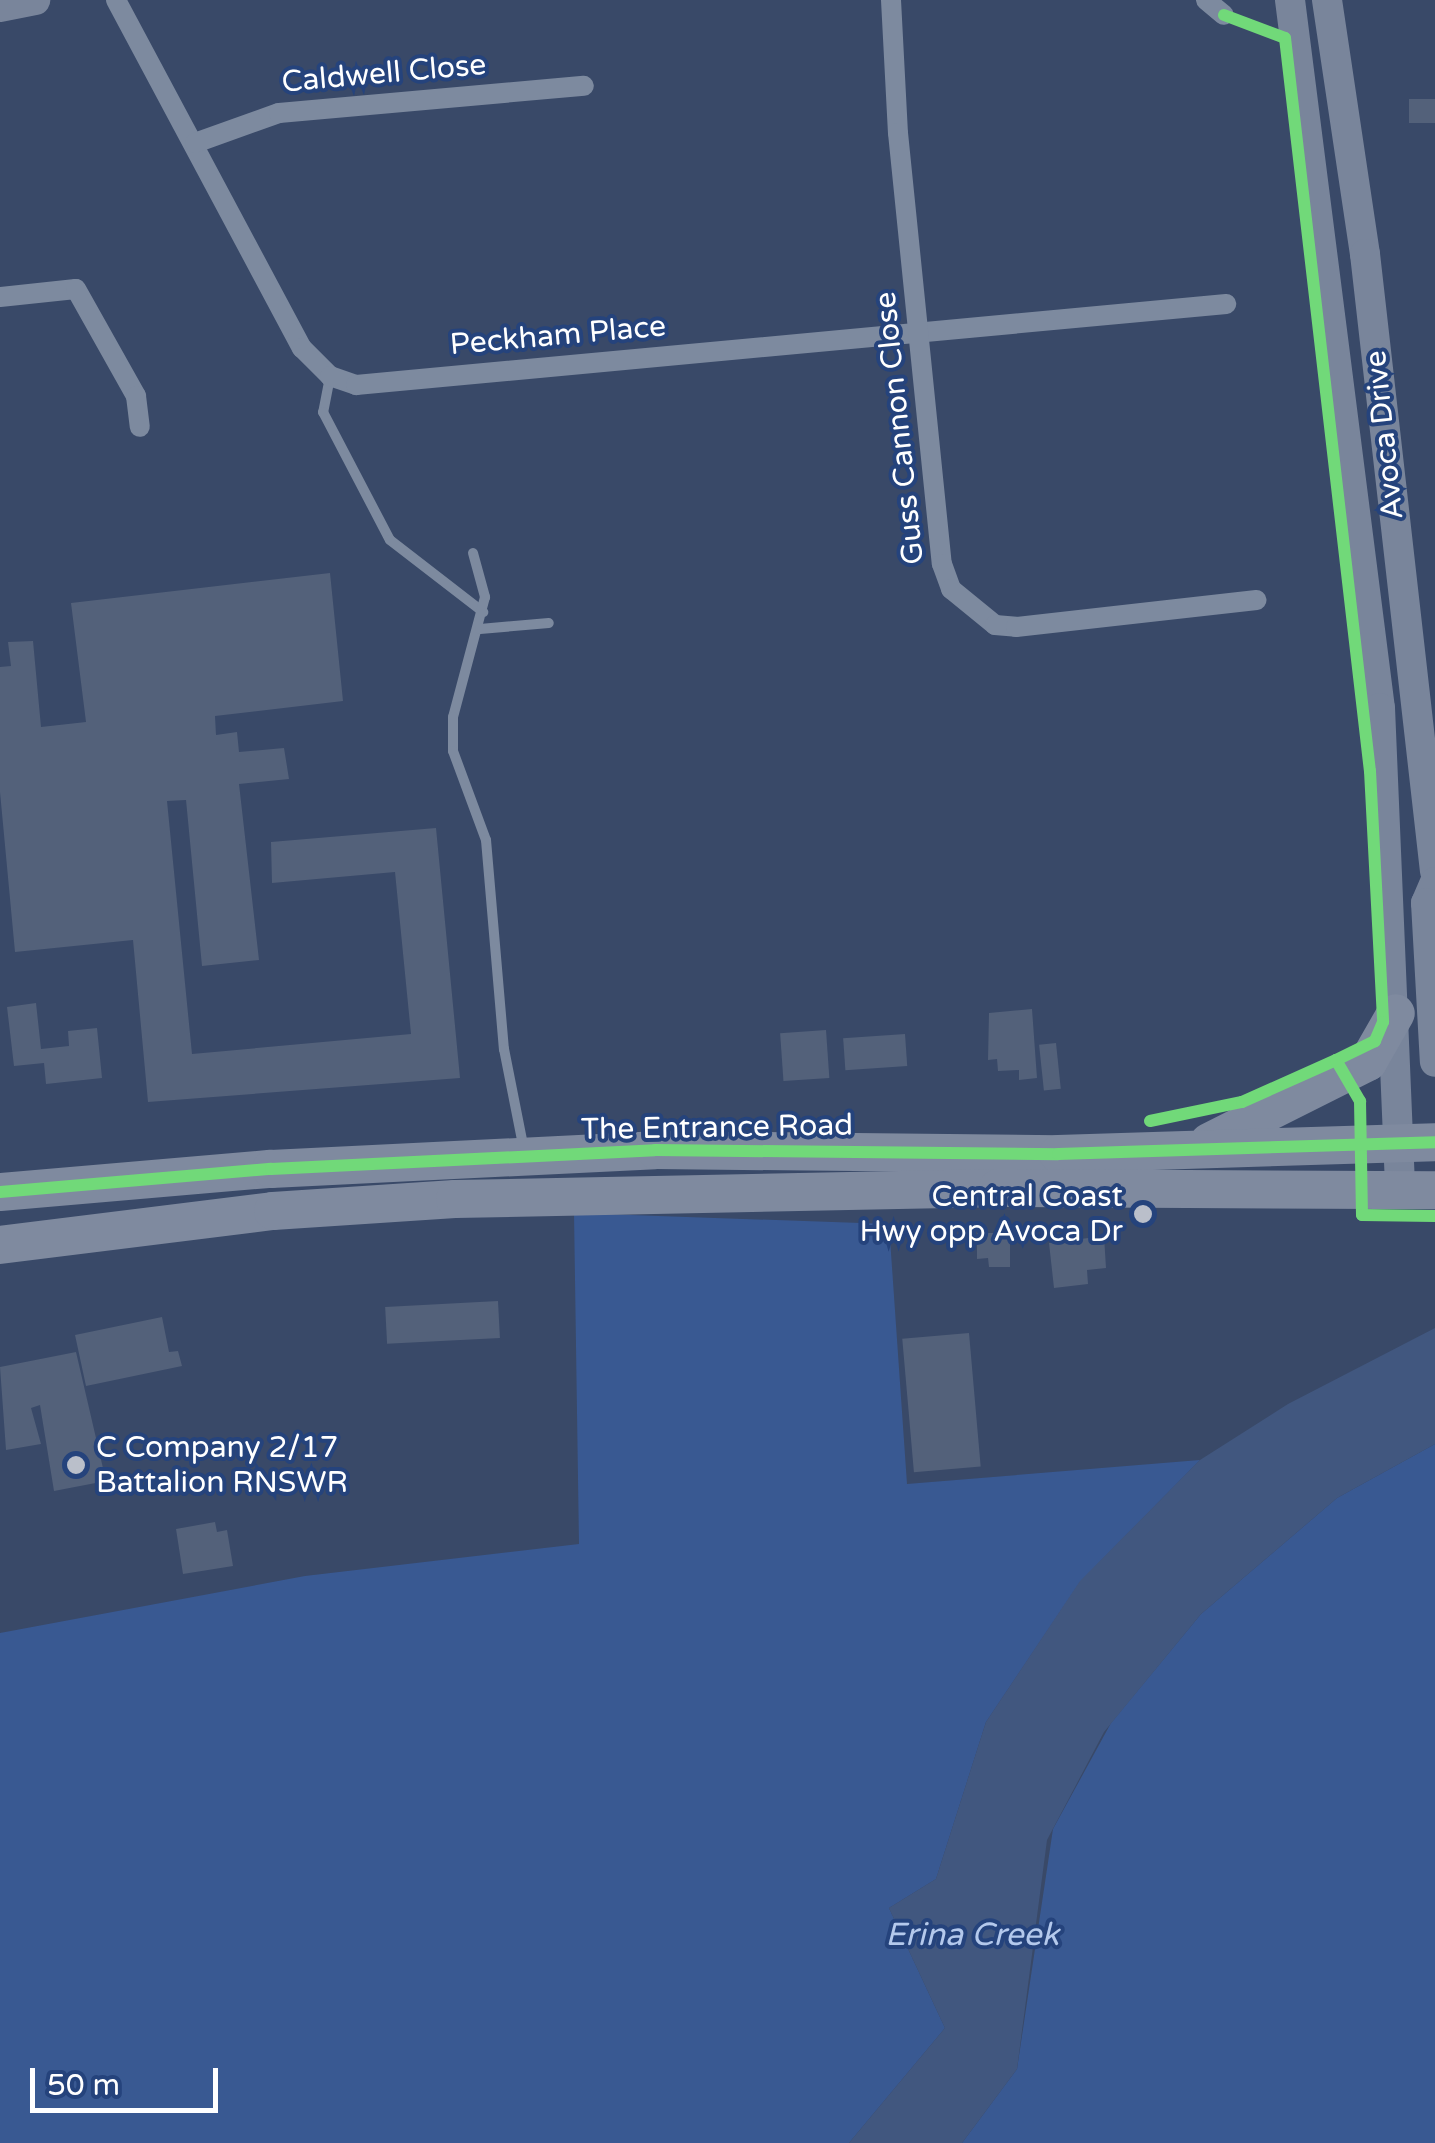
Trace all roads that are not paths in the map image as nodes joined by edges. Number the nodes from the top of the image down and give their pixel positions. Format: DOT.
graph roads {
  1 [pos="34,0"];
  2 [pos="116,0"];
  3 [pos="890,0"];
  4 [pos="1206,0"];
  5 [pos="1290,0"];
  6 [pos="1327,0"];
  7 [pos="0,6"];
  8 [pos="1224,15"];
  9 [pos="584,86"];
  10 [pos="195,143"];
  11 [pos="0,297"];
  12 [pos="1226,304"];
  13 [pos="920,332"];
  14 [pos="330,376"];
  15 [pos="140,428"];
  16 [pos="473,554"];
  17 [pos="1256,600"];
  18 [pos="483,612"];
  19 [pos="549,623"];
  20 [pos="480,630"];
  21 [pos="1435,871"];
  22 [pos="1435,882"];
  23 [pos="1396,1013"];
  24 [pos="1435,1062"];
  25 [pos="1418,1142"];
  26 [pos="1194,1150"];
  27 [pos="526,1156"];
  28 [pos="1418,1190"];
  29 [pos="0,1192"];
  30 [pos="0,1245"];
  1 -- 7 [label="main road"];
  2 -- 10 [label="street"];
  3 -- 13 [label="street, Guss Cannon Close"];
  4 -- 8 [label="street"];
  5 -- 23 [label="main road, Avoca Drive"];
  6 -- 21 [label="main road, Avoca Drive"];
  9 -- 10 [label="street, Caldwell Close"];
  10 -- 14 [label="street"];
  11 -- 15 [label="street"];
  12 -- 13 [label="street, Peckham Place"];
  13 -- 14 [label="street, Peckham Place"];
  13 -- 17 [label="street, Guss Cannon Close"];
  14 -- 18 [label="lane"];
  16 -- 18 [label="lane"];
  18 -- 20 [label="lane"];
  19 -- 20 [label="lane"];
  20 -- 27 [label="lane"];
  22 -- 24 [label="main road"];
  23 -- 25 [label="main road, Avoca Drive"];
  23 -- 26 [label="highway"];
  25 -- 26 [label="highway, The Entrance Road"];
  25 -- 28 [label="main road, Avoca Drive"];
  26 -- 27 [label="highway, The Entrance Road"];
  27 -- 29 [label="highway, The Entrance Road"];
  28 -- 30 [label="highway"];
}
